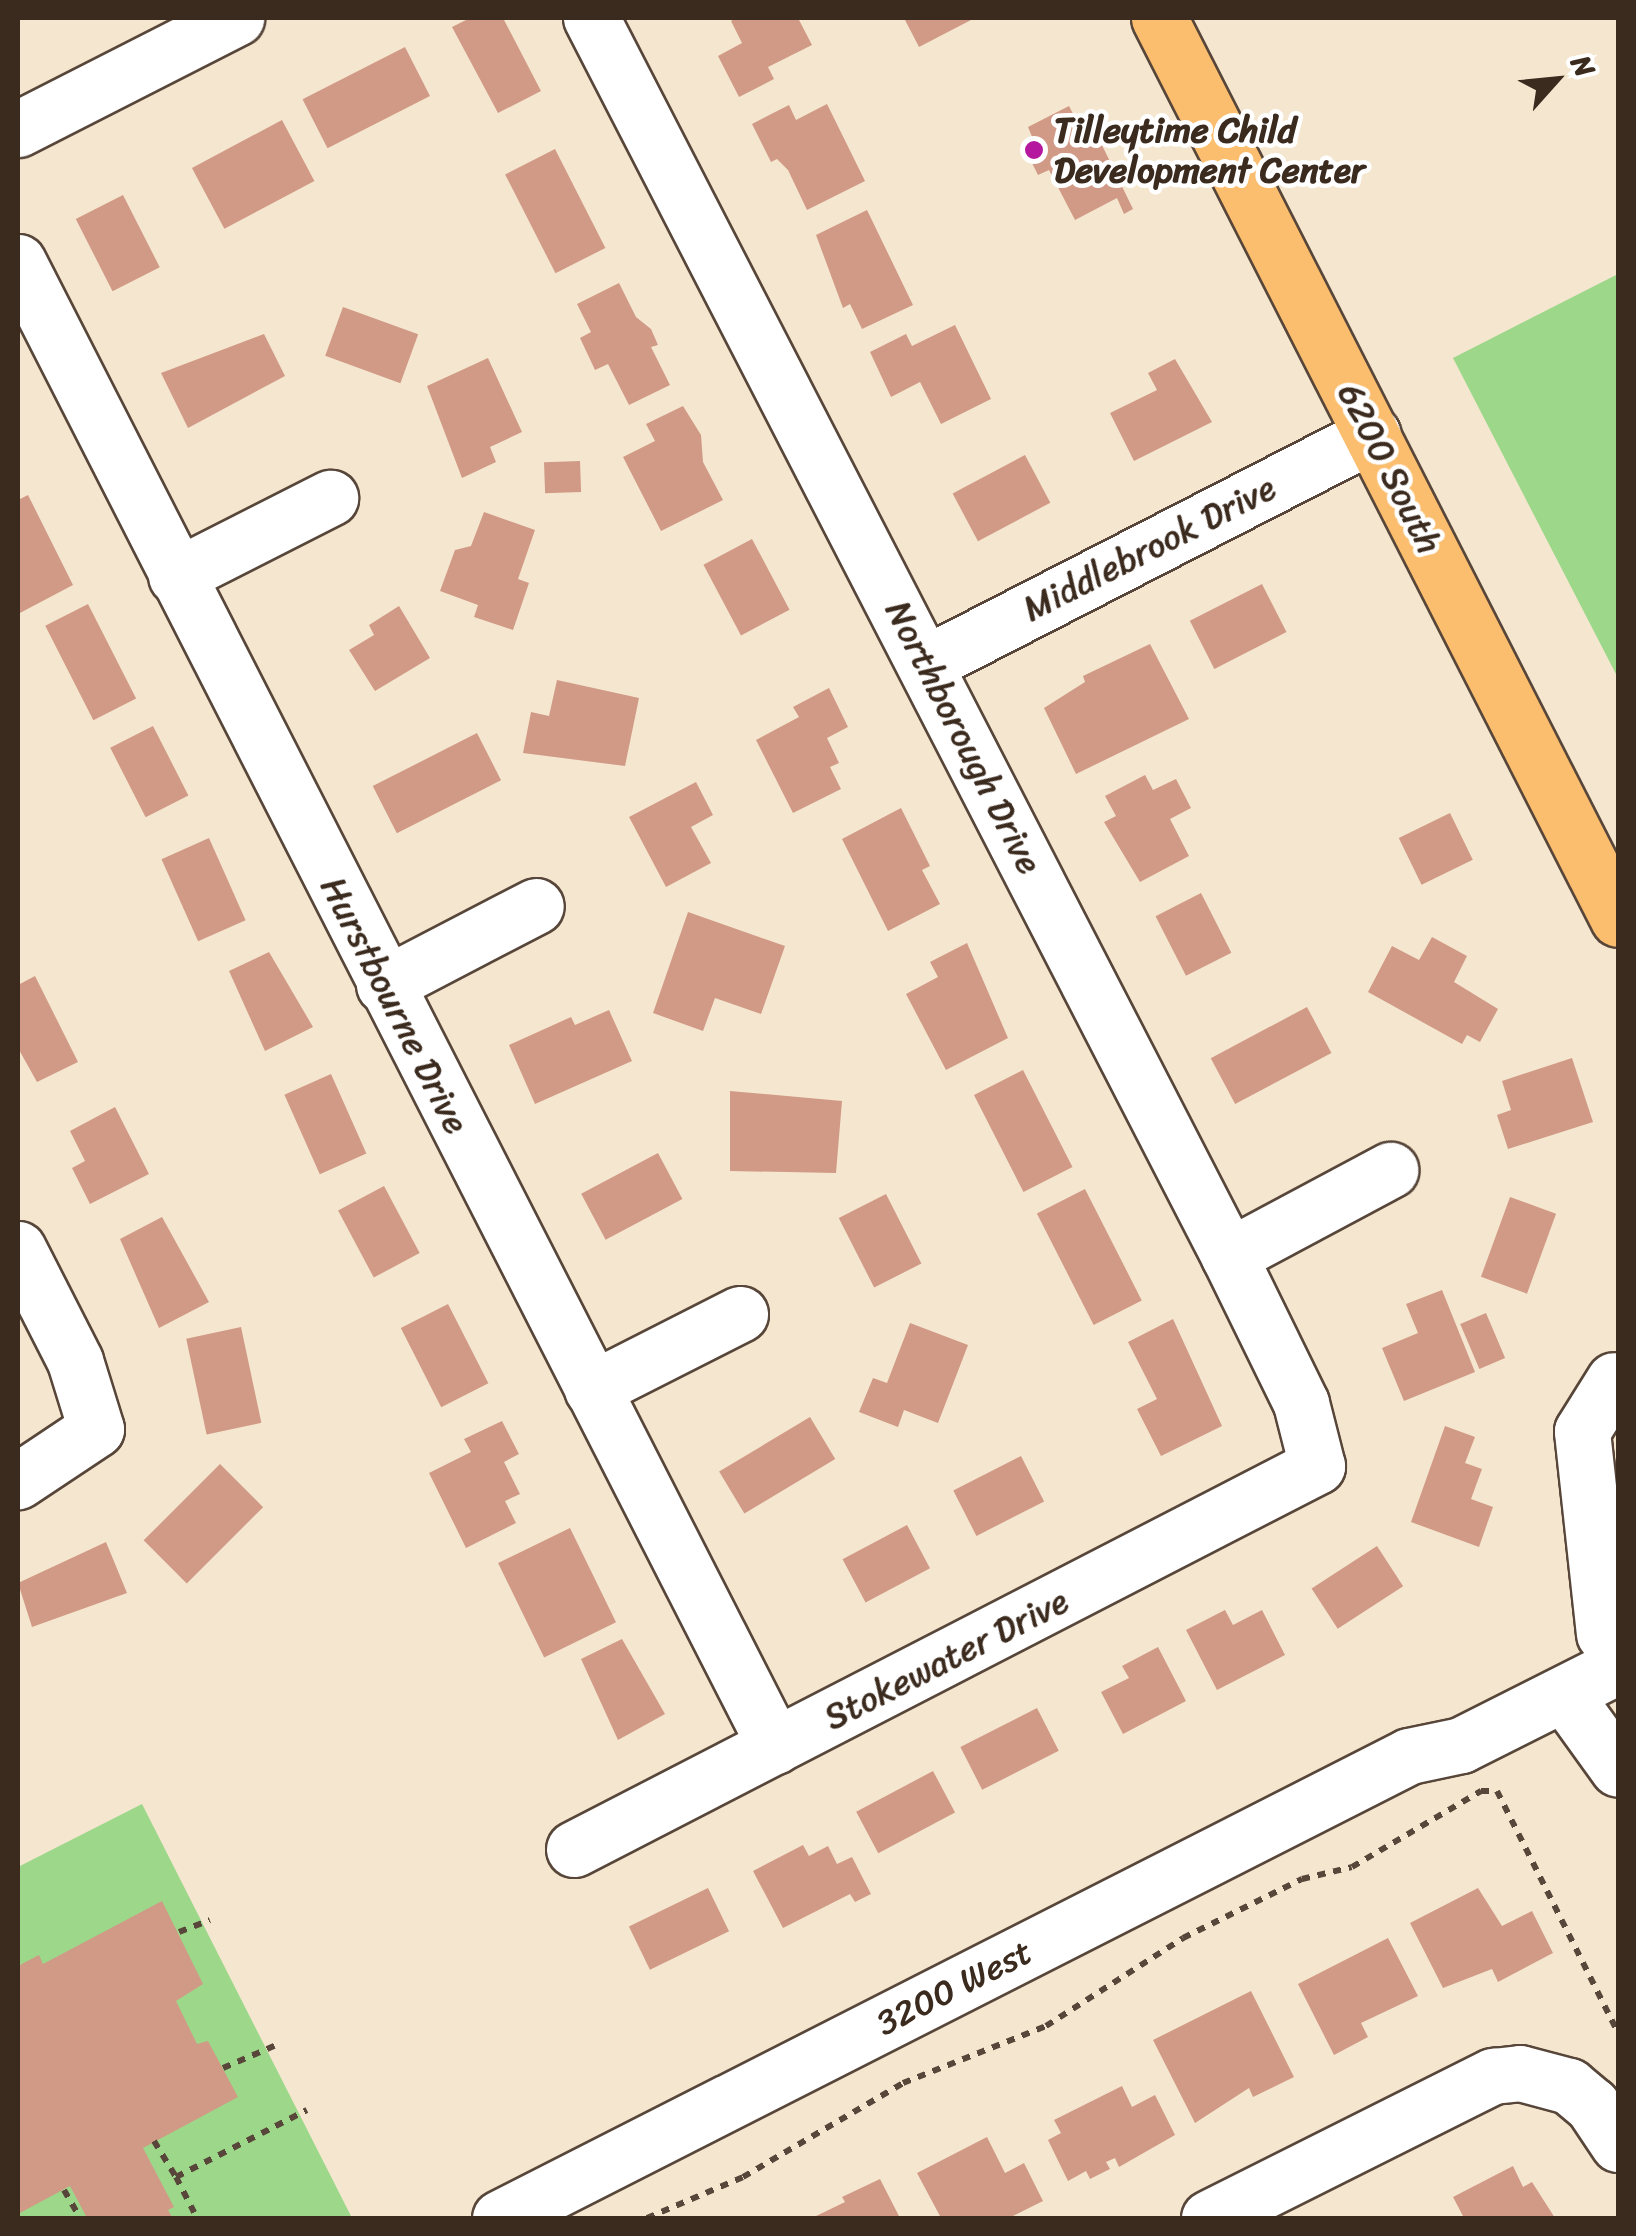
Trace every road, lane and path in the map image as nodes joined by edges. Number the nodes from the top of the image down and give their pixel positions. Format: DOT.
graph roads {
  1 [pos="236,18"];
  2 [pos="591,18"];
  3 [pos="1159,18"];
  4 [pos="18,128"];
  5 [pos="18,262"];
  6 [pos="1372,434"];
  7 [pos="330,498"];
  8 [pos="176,576"];
  9 [pos="927,663"];
  10 [pos="536,906"];
  11 [pos="1618,919"];
  12 [pos="384,985"];
  13 [pos="1390,1170"];
  14 [pos="18,1249"];
  15 [pos="1229,1256"];
  16 [pos="740,1314"];
  17 [pos="1614,1380"];
  18 [pos="592,1389"];
  19 [pos="1317,1466"];
  20 [pos="18,1481"];
  21 [pos="1614,1642"];
  22 [pos="1564,1694"];
  23 [pos="775,1746"];
  24 [pos="1408,1756"];
  25 [pos="1618,1769"];
  26 [pos="574,1850"];
  27 [pos="210,1920"];
  28 [pos="179,1932"];
  29 [pos="1618,2033"];
  30 [pos="274,2046"];
  31 [pos="223,2068"];
  32 [pos="306,2110"];
  33 [pos="154,2142"];
  34 [pos="1618,2144"];
  35 [pos="176,2177"];
  36 [pos="64,2190"];
  37 [pos="80,2218"];
  38 [pos="197,2218"];
  39 [pos="500,2218"];
  40 [pos="647,2218"];
  41 [pos="1209,2218"];
  1 -- 4 [label="street"];
  2 -- 9 [label="street, Northborough Drive"];
  3 -- 6 [label="main road, 6200 South"];
  5 -- 8 [label="street, Hurstbourne Drive"];
  6 -- 9 [label="street, Middlebrook Drive"];
  6 -- 11 [label="main road, 6200 South"];
  7 -- 8 [label="street"];
  8 -- 12 [label="street, Hurstbourne Drive"];
  9 -- 15 [label="street, Northborough Drive"];
  10 -- 12 [label="street"];
  12 -- 18 [label="street, Hurstbourne Drive"];
  13 -- 15 [label="street"];
  14 -- 20 [label="street"];
  15 -- 19 [label="street, Northborough Drive"];
  16 -- 18 [label="street"];
  17 -- 21 [label="street"];
  18 -- 23 [label="street, Hurstbourne Drive"];
  19 -- 23 [label="street, Stokewater Drive"];
  21 -- 22 [label="street, 3200 West"];
  21 -- 24 [label="street, 3200 West"];
  22 -- 24 [label="street, 3200 West"];
  22 -- 25 [label="street"];
  23 -- 26 [label="street, Stokewater Drive"];
  24 -- 39 [label="street, 3200 West"];
  27 -- 28 [label="path"];
  29 -- 40 [label="path"];
  30 -- 31 [label="path"];
  32 -- 35 [label="path"];
  33 -- 35 [label="path"];
  34 -- 41 [label="street"];
  35 -- 38 [label="path"];
  36 -- 37 [label="path"];
}
